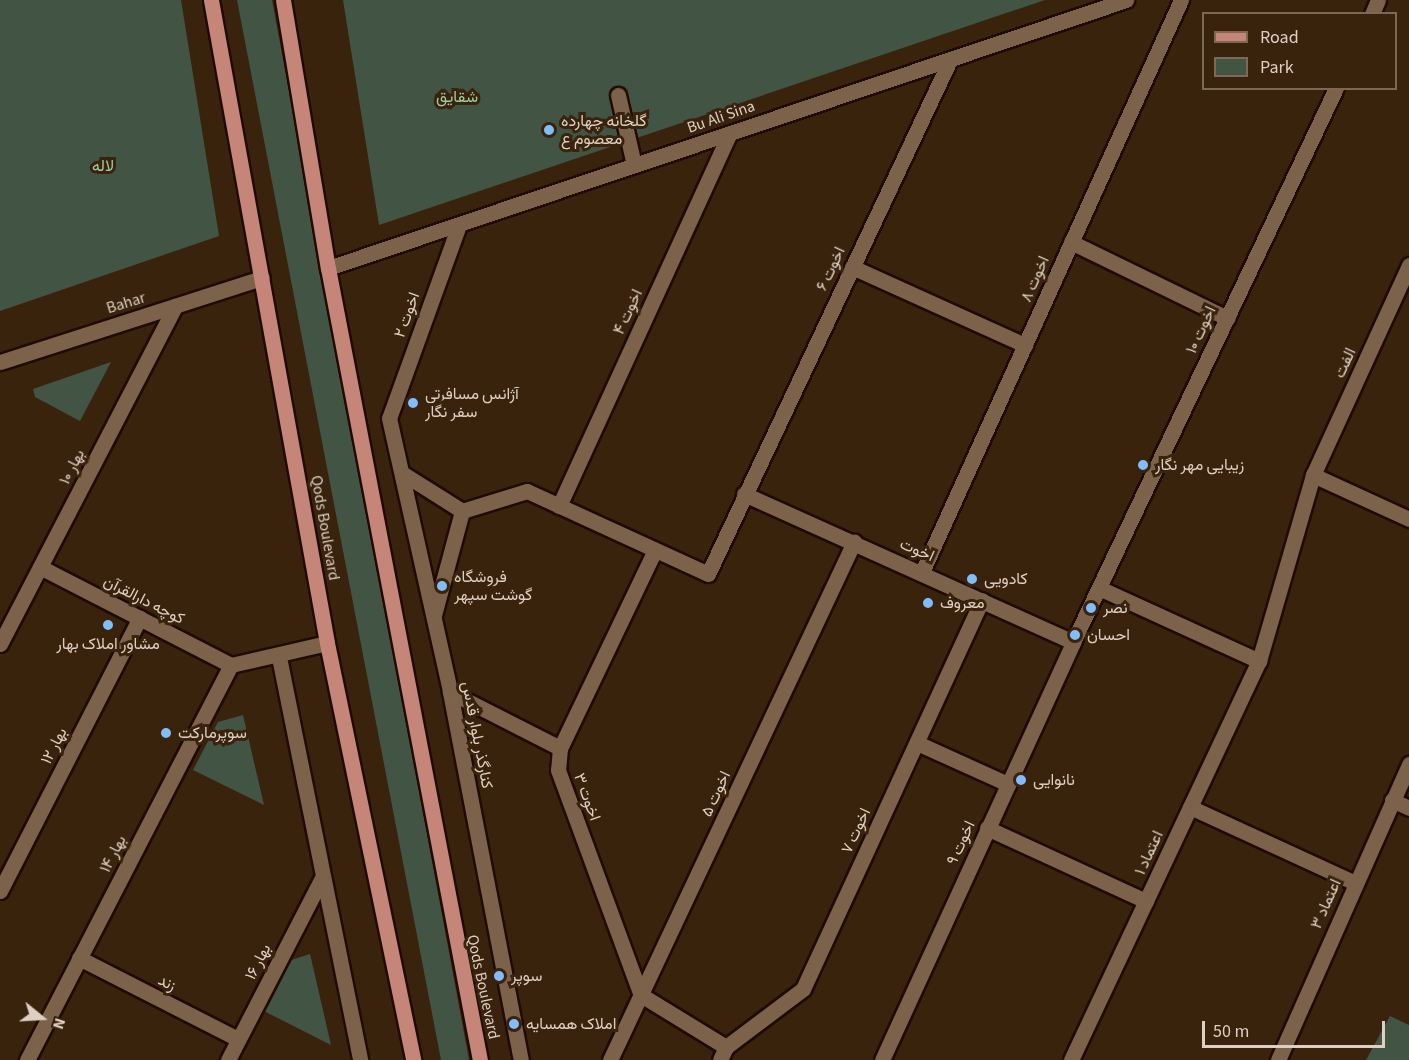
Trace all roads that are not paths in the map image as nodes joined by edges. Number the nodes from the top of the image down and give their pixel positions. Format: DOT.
graph roads {
  1 [pos="211,0"];
  2 [pos="283,0"];
  3 [pos="1126,0"];
  4 [pos="1180,0"];
  5 [pos="950,60"];
  6 [pos="1335,90"];
  7 [pos="618,95"];
  8 [pos="730,133"];
  9 [pos="634,165"];
  10 [pos="459,225"];
  11 [pos="1071,242"];
  12 [pos="1409,265"];
  13 [pos="852,267"];
  14 [pos="328,268"];
  15 [pos="262,278"];
  16 [pos="175,306"];
  17 [pos="1227,318"];
  18 [pos="1025,345"];
  19 [pos="0,362"];
  20 [pos="389,418"];
  21 [pos="402,473"];
  22 [pos="1313,475"];
  23 [pos="744,494"];
  24 [pos="559,506"];
  25 [pos="462,511"];
  26 [pos="1409,519"];
  27 [pos="854,542"];
  28 [pos="655,550"];
  29 [pos="40,567"];
  30 [pos="922,572"];
  31 [pos="1099,588"];
  32 [pos="982,600"];
  33 [pos="433,617"];
  34 [pos="140,618"];
  35 [pos="1073,642"];
  36 [pos="0,644"];
  37 [pos="327,644"];
  38 [pos="279,657"];
  39 [pos="1258,661"];
  40 [pos="231,665"];
  41 [pos="450,692"];
  42 [pos="917,744"];
  43 [pos="560,748"];
  44 [pos="1409,764"];
  45 [pos="1008,784"];
  46 [pos="1392,801"];
  47 [pos="1190,807"];
  48 [pos="1409,808"];
  49 [pos="987,828"];
  50 [pos="321,880"];
  51 [pos="1355,883"];
  52 [pos="0,891"];
  53 [pos="1146,902"];
  54 [pos="79,958"];
  55 [pos="641,995"];
  56 [pos="238,1039"];
  57 [pos="723,1053"];
  58 [pos="27,1060"];
  59 [pos="228,1060"];
  60 [pos="360,1060"];
  61 [pos="413,1060"];
  62 [pos="480,1060"];
  63 [pos="521,1060"];
  64 [pos="610,1060"];
  65 [pos="882,1060"];
  66 [pos="1071,1060"];
  67 [pos="1278,1060"];
  1 -- 15 [label="main road, Qods Boulevard"];
  2 -- 14 [label="main road, Qods Boulevard"];
  3 -- 5 [label="street, Bu Ali Sina"];
  4 -- 11 [label="street, اخوت ۸"];
  5 -- 8 [label="street, Bu Ali Sina"];
  5 -- 13 [label="street, اخوت ۶"];
  6 -- 17 [label="street, اخوت ۱۰"];
  7 -- 9 [label="street"];
  8 -- 9 [label="street, Bu Ali Sina"];
  8 -- 24 [label="street, اخوت ۴"];
  9 -- 10 [label="street, Bu Ali Sina"];
  10 -- 14 [label="street, Bu Ali Sina"];
  10 -- 20 [label="street, اخوت ۲"];
  11 -- 17 [label="street"];
  11 -- 18 [label="street, اخوت ۸"];
  12 -- 22 [label="street, الفت"];
  13 -- 18 [label="street"];
  13 -- 23 [label="street, اخوت ۶"];
  14 -- 62 [label="main road, Qods Boulevard"];
  15 -- 16 [label="street, Bahar"];
  15 -- 37 [label="main road, Qods Boulevard"];
  16 -- 19 [label="street, Bahar"];
  16 -- 29 [label="street, بهار ۱۰"];
  17 -- 31 [label="street, اخوت ۱۰"];
  18 -- 30 [label="street, اخوت ۸"];
  20 -- 21 [label="street, کنارگذر بلوار قدس"];
  21 -- 25 [label="street"];
  21 -- 33 [label="street, کنارگذر بلوار قدس"];
  22 -- 26 [label="street"];
  22 -- 39 [label="street, الفت"];
  23 -- 27 [label="street, اخوت"];
  23 -- 28 [label="street, اخوت ۶"];
  24 -- 25 [label="street"];
  24 -- 28 [label="street"];
  25 -- 33 [label="street"];
  27 -- 30 [label="street, اخوت"];
  27 -- 55 [label="street, اخوت ۵"];
  28 -- 43 [label="street, اخوت ۳"];
  29 -- 34 [label="street, کوچه دارالقرآن"];
  29 -- 36 [label="street, بهار ۱۰"];
  30 -- 32 [label="street, اخوت"];
  31 -- 35 [label="street, اخوت ۱۰"];
  31 -- 39 [label="street"];
  32 -- 35 [label="street, اخوت"];
  32 -- 42 [label="street, اخوت ۷"];
  33 -- 41 [label="street, کنارگذر بلوار قدس"];
  34 -- 40 [label="street, کوچه دارالقرآن"];
  34 -- 52 [label="street, بهار ۱۲"];
  35 -- 45 [label="street, اخوت ۹"];
  37 -- 38 [label="street"];
  37 -- 61 [label="main road, Qods Boulevard"];
  38 -- 40 [label="street"];
  38 -- 50 [label="street"];
  39 -- 47 [label="street, اعتماد ۱"];
  40 -- 54 [label="street, بهار ۱۴"];
  41 -- 43 [label="street"];
  41 -- 63 [label="street, کنارگذر بلوار قدس"];
  42 -- 45 [label="street"];
  42 -- 57 [label="street, اخوت ۷"];
  43 -- 55 [label="street, اخوت ۳"];
  44 -- 46 [label="street, اعتماد ۳"];
  45 -- 49 [label="street, اخوت ۹"];
  46 -- 48 [label="street"];
  46 -- 51 [label="street, اعتماد ۳"];
  47 -- 51 [label="street"];
  47 -- 53 [label="street, اعتماد ۱"];
  49 -- 53 [label="street"];
  49 -- 65 [label="street, اخوت ۹"];
  50 -- 56 [label="street, بهار ۱۶"];
  50 -- 60 [label="street"];
  51 -- 67 [label="street, اعتماد ۳"];
  53 -- 66 [label="street, اعتماد ۱"];
  54 -- 56 [label="street, زند"];
  54 -- 58 [label="street, بهار ۱۴"];
  55 -- 57 [label="street"];
  55 -- 64 [label="street, اخوت ۵"];
  56 -- 59 [label="street, بهار ۱۶"];
}
